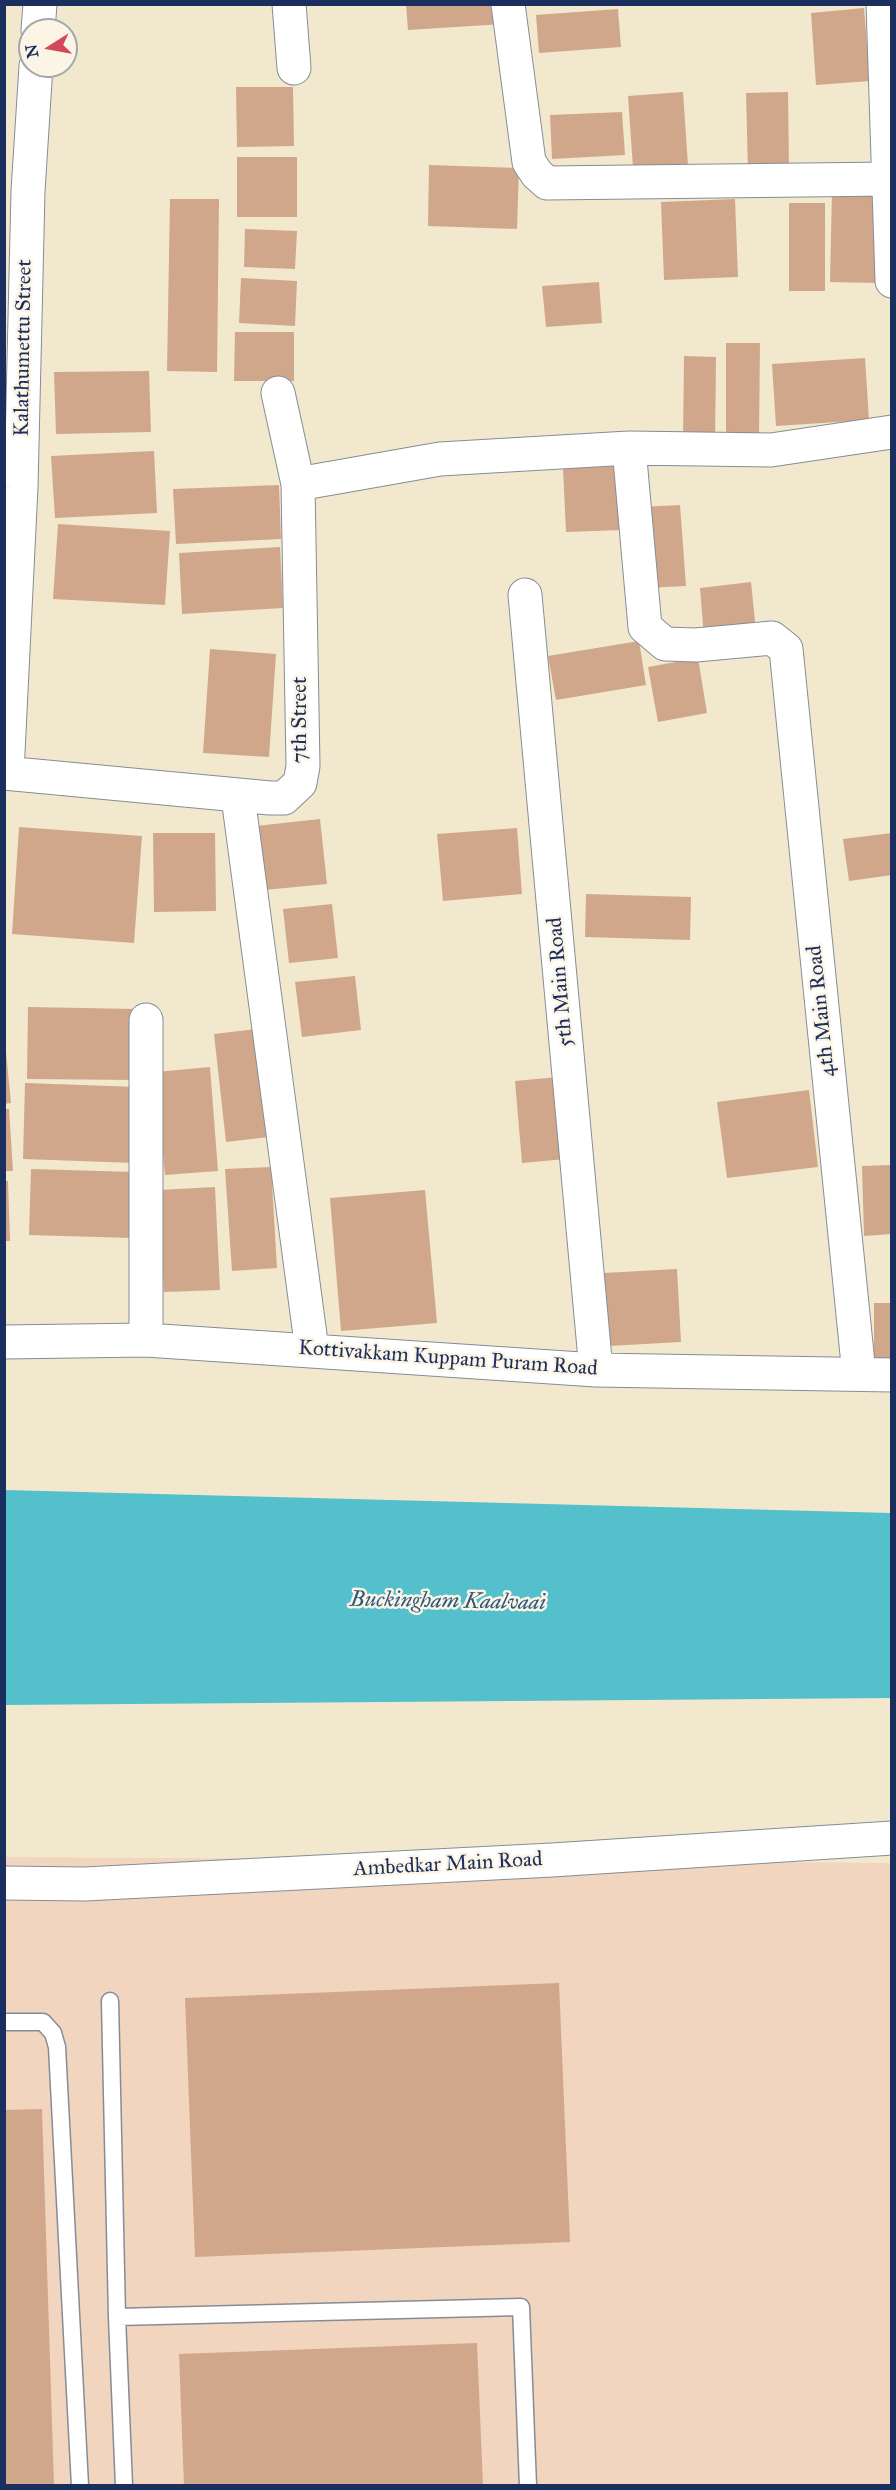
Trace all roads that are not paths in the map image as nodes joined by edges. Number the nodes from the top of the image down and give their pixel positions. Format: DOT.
graph roads {
  1 [pos="289,4"];
  2 [pos="508,4"];
  3 [pos="883,4"];
  4 [pos="294,68"];
  5 [pos="34,78"];
  6 [pos="890,179"];
  7 [pos="16,189"];
  8 [pos="891,280"];
  9 [pos="278,393"];
  10 [pos="891,432"];
  11 [pos="629,448"];
  12 [pos="298,484"];
  13 [pos="13,486"];
  14 [pos="525,595"];
  15 [pos="6,773"];
  16 [pos="238,797"];
  17 [pos="146,1020"];
  18 [pos="146,1340"];
  19 [pos="4,1342"];
  20 [pos="312,1350"];
  21 [pos="596,1370"];
  22 [pos="859,1374"];
  23 [pos="891,1375"];
  24 [pos="891,1838"];
  25 [pos="4,1883"];
  26 [pos="110,2001"];
  27 [pos="4,2022"];
  28 [pos="117,2317"];
  29 [pos="80,2486"];
  30 [pos="124,2486"];
  31 [pos="528,2486"];
  1 -- 4 [label="street"];
  2 -- 6 [label="street"];
  3 -- 6 [label="street"];
  5 -- 7 [label="street, Kalathumettu Street"];
  6 -- 8 [label="street"];
  7 -- 13 [label="street, Kalathumettu Street"];
  9 -- 12 [label="street, 7th Street"];
  10 -- 11 [label="street"];
  11 -- 12 [label="street"];
  11 -- 22 [label="street, 4th Main Road"];
  12 -- 16 [label="street, 7th Street"];
  13 -- 15 [label="street, Kalathumettu Street"];
  14 -- 21 [label="street, 5th Main Road"];
  15 -- 16 [label="street, 7th Street"];
  16 -- 20 [label="street"];
  17 -- 18 [label="street"];
  18 -- 19 [label="street, Kottivakkam Kuppam Puram Road"];
  18 -- 20 [label="street, Kottivakkam Kuppam Puram Road"];
  20 -- 21 [label="street, Kottivakkam Kuppam Puram Road"];
  21 -- 22 [label="street, Kottivakkam Kuppam Puram Road"];
  22 -- 23 [label="street, Kottivakkam Kuppam Puram Road"];
  24 -- 25 [label="street, Ambedkar Main Road"];
  26 -- 28 [label="lane"];
  27 -- 29 [label="lane"];
  28 -- 30 [label="lane"];
  28 -- 31 [label="lane"];
}
